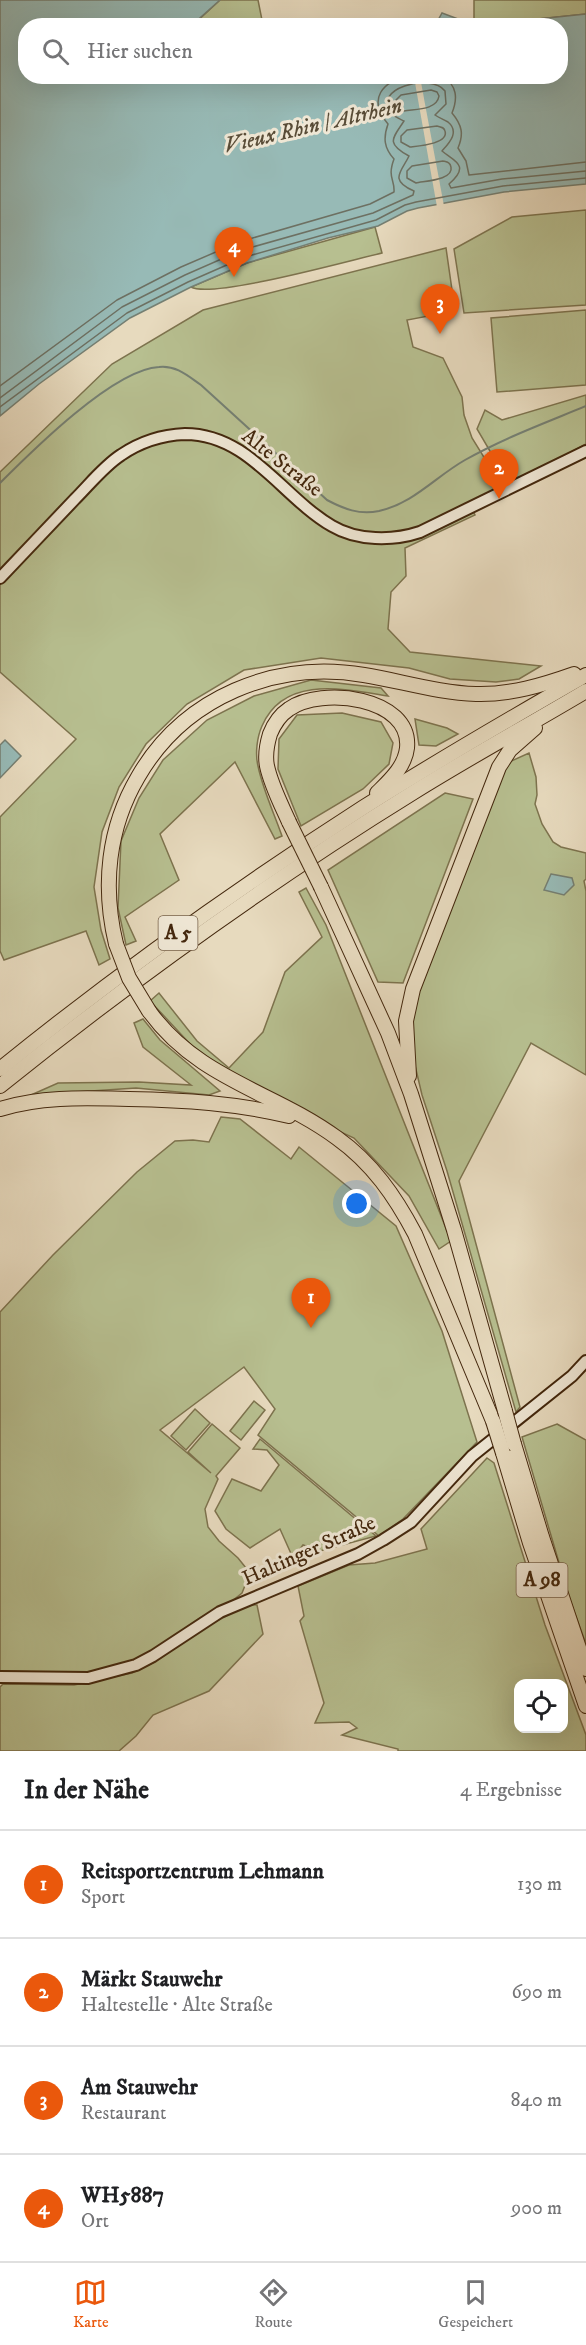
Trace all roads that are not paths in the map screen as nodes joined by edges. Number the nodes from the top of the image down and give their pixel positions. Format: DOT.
graph roads {
  1 [pos="586,451"];
  2 [pos="0,578"];
  3 [pos="586,670"];
  4 [pos="586,675"];
  5 [pos="586,691"];
  6 [pos="567,702"];
  7 [pos="364,807"];
  8 [pos="0,1069"];
  9 [pos="0,1086"];
  10 [pos="411,1094"];
  11 [pos="0,1109"];
  12 [pos="313,1122"];
  13 [pos="586,1361"];
  14 [pos="586,1669"];
  15 [pos="0,1677"];
  16 [pos="586,1706"];
  1 -- 2 [label="street, Alte Straße"];
  3 -- 12 [label="highway, bridge"];
  4 -- 7 [label="highway, A 5"];
  5 -- 6 [label="highway, A 5"];
  6 -- 9 [label="highway, A 5"];
  6 -- 10 [label="highway"];
  7 -- 8 [label="highway, A 5"];
  7 -- 10 [label="highway, bridge"];
  10 -- 14 [label="highway, A 98, bridge"];
  11 -- 12 [label="highway"];
  12 -- 16 [label="highway, A 98, bridge"];
  13 -- 15 [label="street, Haltinger Straße"];
}
